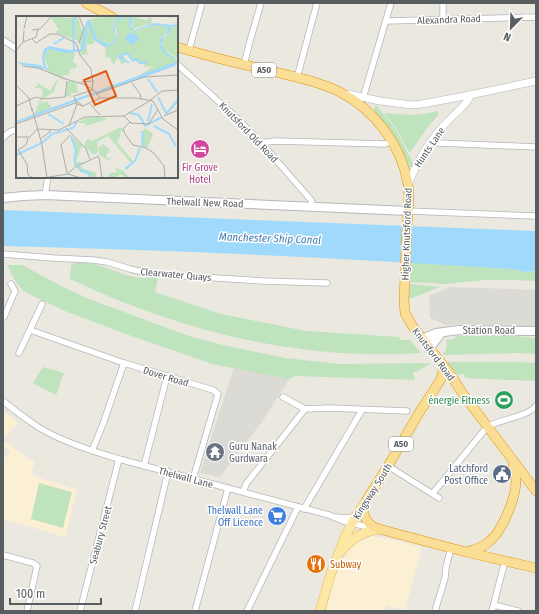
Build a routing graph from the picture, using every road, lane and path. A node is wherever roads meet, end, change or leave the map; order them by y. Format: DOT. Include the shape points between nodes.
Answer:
graph roads {
  1 [pos="86,3"];
  2 [pos="202,3"];
  3 [pos="261,3"];
  4 [pos="317,3"];
  5 [pos="391,3"];
  6 [pos="443,3"];
  7 [pos="100,6"];
  8 [pos="111,16"];
  9 [pos="536,17"];
  10 [pos="443,20"];
  11 [pos="386,21"];
  12 [pos="3,40"];
  13 [pos="178,47"];
  14 [pos="16,48"];
  15 [pos="189,50"];
  16 [pos="178,65"];
  17 [pos="244,65"];
  18 [pos="297,78"];
  19 [pos="536,81"];
  20 [pos="339,92"];
  21 [pos="470,95"];
  22 [pos="362,98"];
  23 [pos="380,101"];
  24 [pos="366,110"];
  25 [pos="16,130"];
  26 [pos="3,138"];
  27 [pos="392,141"];
  28 [pos="431,141"];
  29 [pos="263,145"];
  30 [pos="536,147"];
  31 [pos="48,178"];
  32 [pos="408,185"];
  33 [pos="45,196"];
  34 [pos="3,198"];
  35 [pos="313,206"];
  36 [pos="408,211"];
  37 [pos="536,216"];
  38 [pos="3,254"];
  39 [pos="327,283"];
  40 [pos="12,284"];
  41 [pos="42,304"];
  42 [pos="404,308"];
  43 [pos="3,317"];
  44 [pos="30,330"];
  45 [pos="536,331"];
  46 [pos="441,333"];
  47 [pos="422,339"];
  48 [pos="429,349"];
  49 [pos="20,353"];
  50 [pos="124,363"];
  51 [pos="443,366"];
  52 [pos="167,376"];
  53 [pos="458,386"];
  54 [pos="436,388"];
  55 [pos="283,397"];
  56 [pos="3,401"];
  57 [pos="536,406"];
  58 [pos="305,408"];
  59 [pos="362,410"];
  60 [pos="407,412"];
  61 [pos="488,427"];
  62 [pos="92,451"];
  63 [pos="510,457"];
  64 [pos="119,460"];
  65 [pos="144,466"];
  66 [pos="388,466"];
  67 [pos="168,472"];
  68 [pos="193,479"];
  69 [pos="228,488"];
  70 [pos="536,491"];
  71 [pos="243,492"];
  72 [pos="433,493"];
  73 [pos="439,498"];
  74 [pos="366,501"];
  75 [pos="301,508"];
  76 [pos="333,517"];
  77 [pos="354,520"];
  78 [pos="378,529"];
  79 [pos="451,548"];
  80 [pos="466,552"];
  81 [pos="3,555"];
  82 [pos="338,555"];
  83 [pos="505,561"];
  84 [pos="536,568"];
  85 [pos="493,608"];
  86 [pos="27,611"];
  87 [pos="80,611"];
  88 [pos="135,611"];
  89 [pos="195,611"];
  90 [pos="247,611"];
  91 [pos="320,611"];
  92 [pos="435,611"];
  93 [pos="518,611"];
  1 -- 7 [label="highway"];
  2 -- 15 [label="street"];
  3 -- 17 [label="street"];
  4 -- 18 [label="street"];
  5 -- 11 [label="street"];
  6 -- 10 [label="street"];
  7 -- 8 [label="highway"];
  9 -- 10 [label="street, Alexandra Road"];
  10 -- 11 [label="street, Alexandra Road"];
  11 -- 22 [label="street"];
  12 -- 14 [label="street"];
  13 -- 15 [label="highway, Higher Knutsford Road / A50"];
  15 -- 17 [label="highway, Higher Knutsford Road / A50"];
  16 -- 29 [label="street, Knutsford Old Road"];
  17 -- 18 [label="highway, Higher Knutsford Road / A50"];
  18 -- 20 [label="highway, Higher Knutsford Road / A50"];
  19 -- 21 [label="street"];
  20 -- 22 [label="street"];
  20 -- 24 [label="highway, Higher Knutsford Road / A50" via="355,100"];
  21 -- 23 [label="street" via="412,105"];
  21 -- 28 [label="street, Hunts Lane"];
  22 -- 23 [label="street"];
  23 -- 24 [label="street"];
  24 -- 27 [label="highway, Higher Knutsford Road / A50"];
  25 -- 26 [label="street"];
  27 -- 29 [label="street" via="385,144 276,141"];
  27 -- 32 [label="highway, Higher Knutsford Road / A50"];
  28 -- 30 [label="street" via="439,144"];
  28 -- 32 [label="street, Hunts Lane" via="413,171"];
  29 -- 35 [label="street, Knutsford Old Road" via="311,200"];
  31 -- 33 [label="street"];
  32 -- 36 [label="highway, Higher Knutsford Road / A50"];
  33 -- 34 [label="main road, Thelwall New Road"];
  33 -- 35 [label="main road, Thelwall New Road"];
  35 -- 36 [label="main road, Thelwall New Road"];
  36 -- 37 [label="street"];
  36 -- 42 [label="highway, Higher Knutsford Road / A50"];
  38 -- 39 [label="street, Clearwater Quays" via="93,260 152,274"];
  40 -- 43 [label="street" via="15,291"];
  41 -- 44 [label="street"];
  42 -- 47 [label="highway, Knutsford Road / A50"];
  44 -- 49 [label="street"];
  44 -- 50 [label="street, Dover Road"];
  45 -- 46 [label="main road, Station Road" via="459,330"];
  46 -- 47 [label="main road, Station Road"];
  46 -- 48 [label="main road"];
  47 -- 48 [label="highway, Knutsford Road / A50"];
  48 -- 51 [label="highway, Knutsford Road / A50"];
  50 -- 52 [label="street, Dover Road"];
  50 -- 62 [label="street"];
  51 -- 53 [label="highway, Knutsford Road / A50"];
  51 -- 54 [label="highway, Kingsway South / A50" via="441,379"];
  52 -- 65 [label="street"];
  52 -- 68 [label="street, Dover Road" via="213,390 218,394"];
  53 -- 54 [label="highway" via="446,382"];
  53 -- 61 [label="highway, Knutsford Road / A50"];
  54 -- 66 [label="highway, Kingsway South / A50"];
  55 -- 58 [label="street"];
  56 -- 62 [label="street, Thelwall Lane" via="37,426"];
  57 -- 61 [label="street" via="528,413"];
  58 -- 59 [label="street"];
  58 -- 71 [label="street" via="246,484"];
  59 -- 60 [label="street"];
  59 -- 75 [label="street"];
  61 -- 63 [label="highway, Knutsford Road / A50"];
  61 -- 72 [label="street"];
  62 -- 64 [label="street, Thelwall Lane"];
  63 -- 70 [label="highway, Knutsford Road"];
  63 -- 80 [label="highway, Knutsford Road / A50" via="516,481 504,521 490,541 482,547"];
  64 -- 65 [label="street, Thelwall Lane"];
  64 -- 87 [label="street, Seabury Street"];
  65 -- 67 [label="street, Thelwall Lane"];
  66 -- 72 [label="street"];
  66 -- 74 [label="highway, Kingsway South / A50"];
  67 -- 68 [label="street, Thelwall Lane"];
  67 -- 88 [label="street"];
  68 -- 69 [label="street, Thelwall Lane"];
  69 -- 71 [label="street, Thelwall Lane"];
  69 -- 89 [label="street"];
  71 -- 75 [label="street, Thelwall Lane"];
  72 -- 73 [label="street"];
  74 -- 77 [label="main road, Kingsway South / A50"];
  74 -- 78 [label="highway" via="366,519"];
  75 -- 76 [label="street, Thelwall Lane"];
  75 -- 90 [label="street"];
  76 -- 77 [label="street"];
  76 -- 77 [label="street, Thelwall Lane"];
  77 -- 78 [label="street, Thelwall Lane"];
  77 -- 82 [label="main road, Kingsway South / A50"];
  78 -- 79 [label="highway, Thelwall Lane"];
  78 -- 82 [label="main road, Kingsway South / A50" via="356,537"];
  79 -- 80 [label="highway, Thelwall Lane"];
  79 -- 92 [label="street"];
  80 -- 83 [label="highway, Thelwall Lane"];
  81 -- 86 [label="street" via="37,566"];
  82 -- 91 [label="main road, Kingsway South / A50"];
  83 -- 84 [label="highway, Thelwall Lane"];
  83 -- 85 [label="street"];
  85 -- 93 [label="street"];
}
